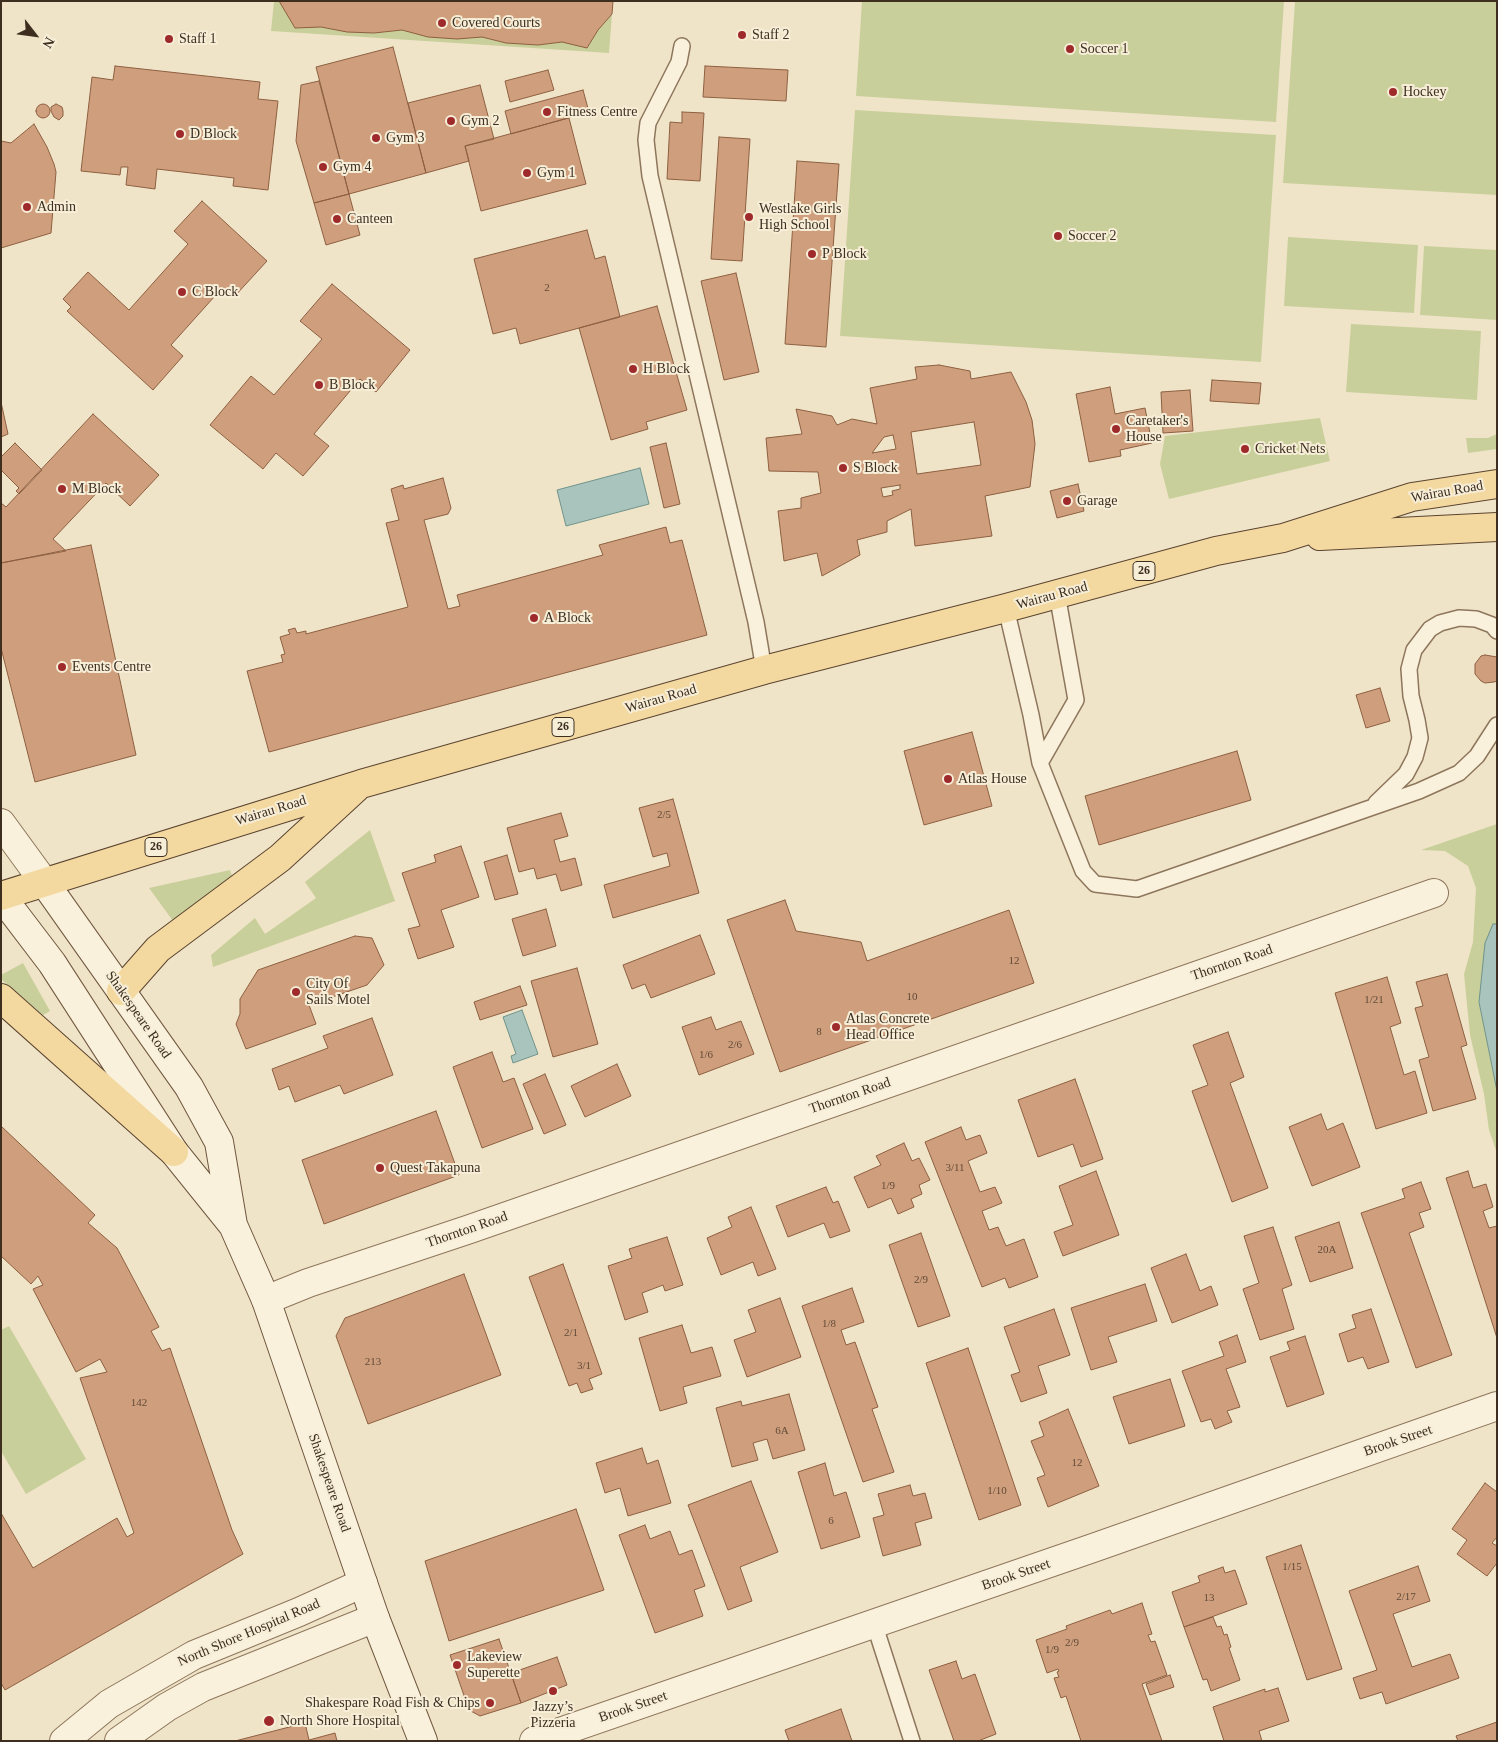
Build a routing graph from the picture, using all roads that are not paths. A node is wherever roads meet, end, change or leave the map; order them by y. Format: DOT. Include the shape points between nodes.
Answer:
graph roads {
  1 [pos="682,46"];
  2 [pos="1497,484"];
  3 [pos="1497,527"];
  4 [pos="1284,538"];
  5 [pos="1057,594"];
  6 [pos="1006,608"];
  7 [pos="1497,631"];
  8 [pos="764,670"];
  9 [pos="1497,725"];
  10 [pos="1040,764"];
  11 [pos="361,784"];
  12 [pos="1372,808"];
  13 [pos="1,823"];
  14 [pos="44,882"];
  15 [pos="1434,893"];
  16 [pos="1,896"];
  17 [pos="121,991"];
  18 [pos="1,998"];
  19 [pos="174,1152"];
  20 [pos="233,1225"];
  21 [pos="266,1300"];
  22 [pos="1497,1406"];
  23 [pos="363,1583"];
  24 [pos="375,1618"];
  25 [pos="874,1624"];
  26 [pos="91,1718"];
  27 [pos="46,1741"];
  28 [pos="64,1741"];
  29 [pos="118,1741"];
  30 [pos="423,1741"];
  31 [pos="534,1741"];
  32 [pos="912,1741"];
  1 -- 8 [label="lane" via="679,62 648,124 646,140 650,176 756,622"];
  2 -- 4 [label="main road, Wairau Road / 26" via="1412,497"];
  3 -- 4 [label="main road, Wairau Road / 26"];
  4 -- 5 [label="main road, Wairau Road / 26" via="1216,551"];
  5 -- 6 [label="main road, Wairau Road / 26"];
  5 -- 10 [label="lane" via="1076,700"];
  6 -- 8 [label="main road, Wairau Road / 26"];
  6 -- 10 [label="lane"];
  7 -- 12 [label="lane" via="1492,625 1459,618 1430,629 1414,650 1410,696 1420,738 1415,757 1406,774"];
  8 -- 11 [label="main road, Wairau Road / 26"];
  9 -- 12 [label="lane" via="1477,756 1460,773"];
  10 -- 12 [label="lane" via="1083,871 1095,884 1137,889"];
  11 -- 14 [label="main road, Wairau Road / 26"];
  11 -- 17 [label="main road" via="280,858 158,949"];
  13 -- 14 [label="street, Shakespeare Road"];
  14 -- 16 [label="main road, 26"];
  14 -- 17 [label="street, Shakespeare Road"];
  15 -- 21 [label="street, Thornton Road"];
  16 -- 19 [label="street, Shakespeare Road" via="52,963"];
  17 -- 20 [label="street, Shakespeare Road" via="189,1087 219,1142"];
  18 -- 19 [label="main road"];
  19 -- 20 [label="street, Shakespeare Road"];
  20 -- 21 [label="street, Shakespeare Road"];
  21 -- 23 [label="street, Shakespeare Road"];
  22 -- 25 [label="street, Brook Street"];
  23 -- 24 [label="street, Shakespeare Road"];
  23 -- 26 [label="street, North Shore Hospital Road" via="194,1655"];
  24 -- 29 [label="street" via="203,1687"];
  24 -- 30 [label="street, Shakespeare Road"];
  25 -- 31 [label="street, Brook Street"];
  25 -- 32 [label="lane"];
  26 -- 27 [label="street"];
  26 -- 28 [label="street, North Shore Hospital Road"];
}
